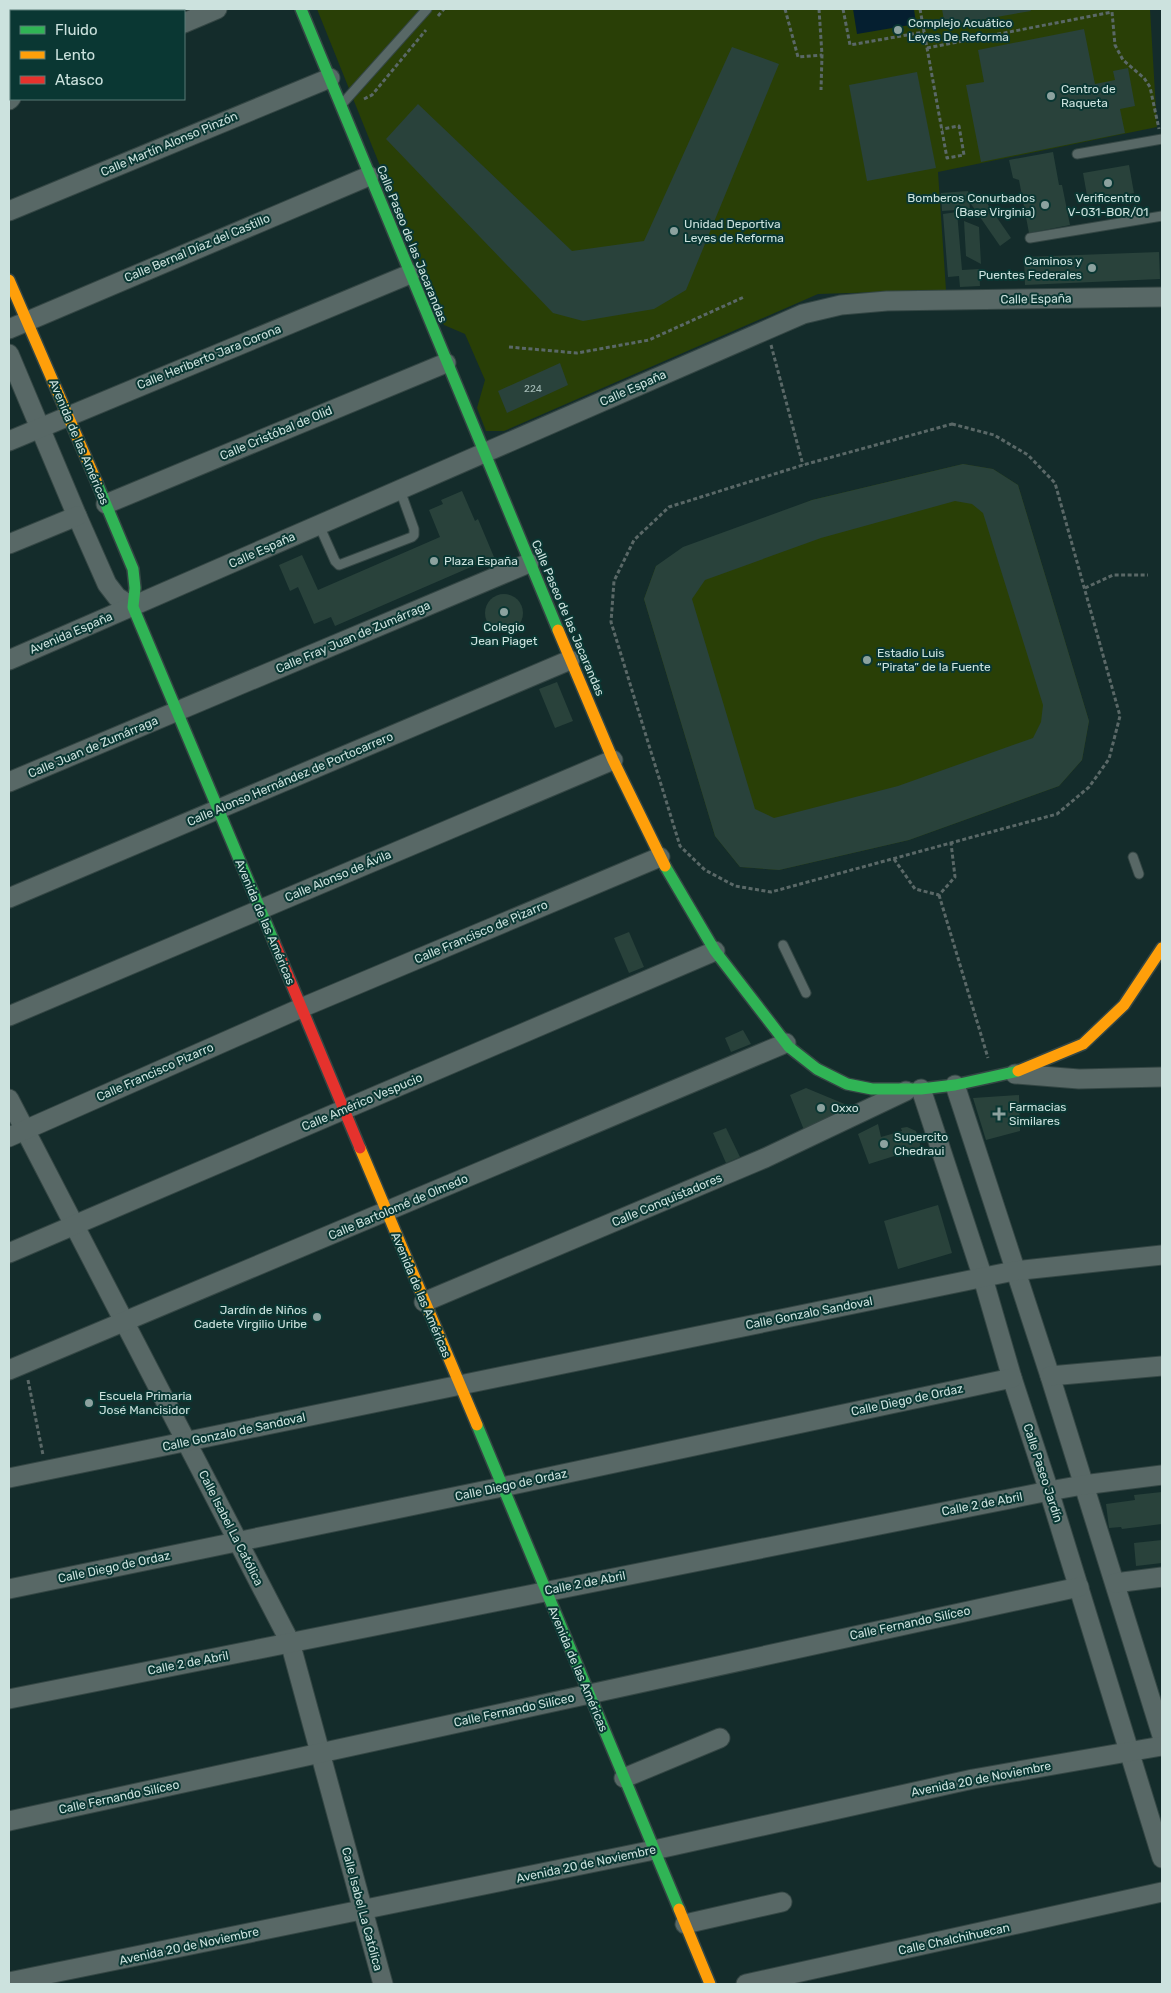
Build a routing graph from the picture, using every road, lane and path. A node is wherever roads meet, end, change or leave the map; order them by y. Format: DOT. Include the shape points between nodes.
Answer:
graph roads {
  1 [pos="217,9"];
  2 [pos="301,9"];
  3 [pos="427,9"];
  4 [pos="784,9"];
  5 [pos="819,9"];
  6 [pos="843,9"];
  7 [pos="920,9"];
  8 [pos="1112,10"];
  9 [pos="185,23"];
  10 [pos="924,32"];
  11 [pos="927,48"];
  12 [pos="822,55"];
  13 [pos="330,78"];
  14 [pos="821,90"];
  15 [pos="341,105"];
  16 [pos="942,129"];
  17 [pos="1162,139"];
  18 [pos="1077,154"];
  19 [pos="369,176"];
  20 [pos="9,211"];
  21 [pos="1162,216"];
  22 [pos="1030,238"];
  23 [pos="410,274"];
  24 [pos="9,280"];
  25 [pos="744,297"];
  26 [pos="1162,297"];
  27 [pos="26,321"];
  28 [pos="9,329"];
  29 [pos="767,330"];
  30 [pos="508,347"];
  31 [pos="9,354"];
  32 [pos="446,363"];
  33 [pos="69,415"];
  34 [pos="40,427"];
  35 [pos="9,441"];
  36 [pos="485,453"];
  37 [pos="803,465"];
  38 [pos="400,490"];
  39 [pos="106,504"];
  40 [pos="77,516"];
  41 [pos="319,526"];
  42 [pos="9,544"];
  43 [pos="529,563"];
  44 [pos="1148,575"];
  45 [pos="1085,588"];
  46 [pos="133,607"];
  47 [pos="9,660"];
  48 [pos="570,660"];
  49 [pos="176,711"];
  50 [pos="613,760"];
  51 [pos="9,782"];
  52 [pos="218,810"];
  53 [pos="951,843"];
  54 [pos="660,857"];
  55 [pos="1133,857"];
  56 [pos="894,859"];
  57 [pos="1139,874"];
  58 [pos="939,895"];
  59 [pos="9,898"];
  60 [pos="260,909"];
  61 [pos="783,945"];
  62 [pos="715,951"];
  63 [pos="1161,954"];
  64 [pos="806,993"];
  65 [pos="301,1008"];
  66 [pos="9,1016"];
  67 [pos="786,1043"];
  68 [pos="1003,1076"];
  69 [pos="1162,1078"];
  70 [pos="955,1085"];
  71 [pos="914,1090"];
  72 [pos="9,1099"];
  73 [pos="344,1110"];
  74 [pos="17,1133"];
  75 [pos="386,1212"];
  76 [pos="74,1225"];
  77 [pos="9,1253"];
  78 [pos="1162,1255"];
  79 [pos="1014,1271"];
  80 [pos="983,1278"];
  81 [pos="424,1302"];
  82 [pos="124,1322"];
  83 [pos="17,1366"];
  84 [pos="1162,1366"];
  85 [pos="1050,1376"];
  86 [pos="1012,1378"];
  87 [pos="459,1384"];
  88 [pos="186,1442"];
  89 [pos="46,1470"];
  90 [pos="1162,1475"];
  91 [pos="9,1478"];
  92 [pos="1083,1485"];
  93 [pos="502,1487"];
  94 [pos="1049,1491"];
  95 [pos="238,1542"];
  96 [pos="1162,1577"];
  97 [pos="1115,1582"];
  98 [pos="1078,1586"];
  99 [pos="9,1589"];
  100 [pos="545,1591"];
  101 [pos="290,1642"];
  102 [pos="590,1694"];
  103 [pos="9,1699"];
  104 [pos="1162,1736"];
  105 [pos="720,1738"];
  106 [pos="1162,1746"];
  107 [pos="1130,1752"];
  108 [pos="320,1753"];
  109 [pos="624,1778"];
  110 [pos="9,1821"];
  111 [pos="654,1850"];
  112 [pos="1162,1858"];
  113 [pos="1162,1892"];
  114 [pos="782,1902"];
  115 [pos="363,1910"];
  116 [pos="685,1924"];
  117 [pos="9,1982"];
  118 [pos="383,1984"];
  119 [pos="710,1984"];
  120 [pos="746,1984"];
  1 -- 9 [label="street"];
  2 -- 13 [label="street, Calle Paseo de las Jacarandas"];
  3 -- 15 [label="lane"];
  4 -- 12 [label="path" via="798,57"];
  5 -- 12 [label="path"];
  6 -- 10 [label="path" via="850,46"];
  7 -- 10 [label="path"];
  8 -- 11 [label="path"];
  8 -- 17 [label="path" via="1115,45 1123,60 1150,87"];
  10 -- 11 [label="path"];
  11 -- 16 [label="path"];
  12 -- 14 [label="path"];
  13 -- 15 [label="street, Calle Paseo de las Jacarandas"];
  13 -- 20 [label="street, Calle Martín Alonso Pinzón"];
  15 -- 19 [label="street, Calle Paseo de las Jacarandas"];
  16 -- 16 [label="path" via="947,158 964,155 959,126"];
  17 -- 18 [label="lane"];
  19 -- 23 [label="street, Calle Paseo de las Jacarandas"];
  19 -- 27 [label="street, Calle Bernal Díaz del Castillo"];
  21 -- 22 [label="lane"];
  23 -- 32 [label="street, Calle Paseo de las Jacarandas"];
  23 -- 33 [label="street, Calle Heriberto Jara Corona"];
  24 -- 27 [label="street, Avenida de las Américas"];
  25 -- 30 [label="path" via="649,340 577,353"];
  26 -- 29 [label="street, Calle España" via="840,305 803,314"];
  27 -- 28 [label="street, Calle Bernal Díaz del Castillo"];
  27 -- 33 [label="street, Avenida de las Américas"];
  29 -- 36 [label="street, Calle España"];
  29 -- 37 [label="path"];
  31 -- 34 [label="street"];
  32 -- 36 [label="street, Calle Paseo de las Jacarandas"];
  32 -- 39 [label="street, Calle Cristóbal de Olid"];
  33 -- 34 [label="street, Calle Heriberto Jara Corona"];
  33 -- 39 [label="street, Avenida de las Américas"];
  34 -- 35 [label="street, Calle Heriberto Jara Corona"];
  34 -- 40 [label="street"];
  36 -- 38 [label="street, Calle España"];
  36 -- 43 [label="street, Calle Paseo de las Jacarandas"];
  37 -- 45 [label="path" via="952,424 994,435 1028,455 1056,483"];
  37 -- 56 [label="path" via="669,507 634,540 614,581 611,622 680,846 705,870 735,886 771,892"];
  38 -- 41 [label="street, Calle España"];
  38 -- 41 [label="lane" via="414,529 412,537 339,565"];
  39 -- 46 [label="street, Avenida de las Américas" via="133,568 136,588"];
  40 -- 42 [label="street"];
  40 -- 46 [label="street" via="107,584 117,597"];
  41 -- 46 [label="street, Calle España"];
  43 -- 48 [label="street, Calle Paseo de las Jacarandas"];
  43 -- 49 [label="street, Calle Fray Juan de Zumárraga"];
  44 -- 45 [label="path" via="1113,575"];
  45 -- 53 [label="path" via="1120,716 1110,759 1089,787 1058,814"];
  46 -- 47 [label="street, Avenida España"];
  46 -- 49 [label="street, Avenida de las Américas"];
  48 -- 50 [label="street, Calle Paseo de las Jacarandas"];
  48 -- 52 [label="street, Calle Alonso Hernández de Portocarrero"];
  49 -- 51 [label="street, Calle Juan de Zumárraga"];
  49 -- 52 [label="street, Avenida de las Américas"];
  50 -- 54 [label="street, Calle Paseo de las Jacarandas"];
  50 -- 60 [label="street, Calle Alonso de Ávila"];
  52 -- 59 [label="street, Calle Alonso Hernández de Portocarrero"];
  52 -- 60 [label="street, Avenida de las Américas"];
  53 -- 56 [label="path"];
  53 -- 58 [label="path" via="955,877"];
  54 -- 62 [label="street, Calle Paseo de las Jacarandas"];
  54 -- 65 [label="street, Calle Francisco de Pizarro"];
  55 -- 57 [label="lane"];
  56 -- 58 [label="path" via="915,889"];
  58 -- 68 [label="path"];
  60 -- 65 [label="street, Avenida de las Américas"];
  60 -- 66 [label="street, Calle Alonso de Ávila"];
  61 -- 64 [label="lane"];
  62 -- 67 [label="street, Calle Paseo de las Jacarandas"];
  62 -- 73 [label="street, Calle Américo Vespucio"];
  63 -- 68 [label="street, Calle Paseo de las Jacarandas" via="1124,1005 1082,1044"];
  65 -- 73 [label="street, Avenida de las Américas"];
  65 -- 74 [label="street, Calle Francisco Pizarro"];
  67 -- 71 [label="street, Calle Paseo de las Jacarandas" via="817,1069 847,1084 872,1090"];
  67 -- 75 [label="street, Calle Bartolomé de Olmedo"];
  68 -- 69 [label="street" via="1080,1080"];
  68 -- 70 [label="street, Calle Paseo de las Jacarandas"];
  70 -- 71 [label="street, Calle Paseo de las Jacarandas"];
  70 -- 79 [label="street"];
  71 -- 80 [label="street, Calle Paseo Jardín"];
  71 -- 81 [label="street, Calle Conquistadores" via="765,1158"];
  72 -- 74 [label="street, Calle Isabel La Católica"];
  73 -- 75 [label="street, Avenida de las Américas"];
  73 -- 76 [label="street, Calle Américo Vespucio"];
  74 -- 76 [label="street, Calle Isabel La Católica"];
  75 -- 81 [label="street, Avenida de las Américas"];
  75 -- 82 [label="street, Calle Bartolomé de Olmedo"];
  76 -- 77 [label="street, Calle Américo Vespucio"];
  76 -- 82 [label="street, Calle Isabel La Católica"];
  78 -- 79 [label="street, Calle Gonzalo Sandoval"];
  79 -- 80 [label="street, Calle Gonzalo Sandoval"];
  79 -- 85 [label="street"];
  80 -- 86 [label="street, Calle Paseo Jardín"];
  80 -- 87 [label="street, Calle Gonzalo Sandoval"];
  81 -- 87 [label="street, Avenida de las Américas"];
  82 -- 83 [label="street, Calle Bartolomé de Olmedo"];
  82 -- 88 [label="street, Calle Isabel La Católica"];
  83 -- 89 [label="path"];
  84 -- 85 [label="street"];
  85 -- 92 [label="street"];
  86 -- 93 [label="street, Calle Diego de Ordaz"];
  86 -- 94 [label="street, Calle Paseo Jardín"];
  87 -- 88 [label="street, Calle Gonzalo de Sandoval"];
  87 -- 93 [label="street, Avenida de las Américas"];
  88 -- 89 [label="street, Calle Gonzalo de Sandoval"];
  88 -- 95 [label="street, Calle Isabel La Católica"];
  89 -- 91 [label="street, Calle Gonzalo de Sandoval"];
  90 -- 92 [label="street, Calle 2 de Abril"];
  92 -- 94 [label="street, Calle 2 de Abril"];
  92 -- 97 [label="street"];
  93 -- 95 [label="street, Calle Diego de Ordaz"];
  93 -- 100 [label="street, Avenida de las Américas"];
  94 -- 98 [label="street, Calle Paseo Jardín"];
  94 -- 100 [label="street, Calle 2 de Abril"];
  95 -- 99 [label="street, Calle Diego de Ordaz"];
  95 -- 101 [label="street, Calle Isabel La Católica"];
  96 -- 97 [label="street"];
  97 -- 104 [label="street"];
  98 -- 102 [label="street, Calle Fernando Silíceo"];
  98 -- 107 [label="street, Calle Paseo Jardín"];
  100 -- 101 [label="street, Calle 2 de Abril"];
  100 -- 102 [label="street, Avenida de las Américas"];
  101 -- 103 [label="street, Calle 2 de Abril"];
  101 -- 108 [label="street, Calle Isabel La Católica"];
  102 -- 108 [label="street, Calle Fernando Silíceo"];
  102 -- 109 [label="street, Avenida de las Américas"];
  105 -- 109 [label="street"];
  106 -- 107 [label="street, Avenida 20 de Noviembre"];
  107 -- 111 [label="street, Avenida 20 de Noviembre" via="972,1779"];
  107 -- 112 [label="street, Calle Paseo Jardín"];
  108 -- 110 [label="street, Calle Fernando Silíceo"];
  108 -- 115 [label="street, Calle Isabel La Católica"];
  109 -- 111 [label="street, Avenida de las Américas"];
  111 -- 115 [label="street, Avenida 20 de Noviembre"];
  111 -- 116 [label="street, Avenida de las Américas"];
  113 -- 120 [label="street, Calle Chalchihuecan"];
  114 -- 116 [label="street"];
  115 -- 117 [label="street, Avenida 20 de Noviembre"];
  115 -- 118 [label="street, Calle Isabel La Católica"];
  116 -- 119 [label="street, Avenida de las Américas"];
}
